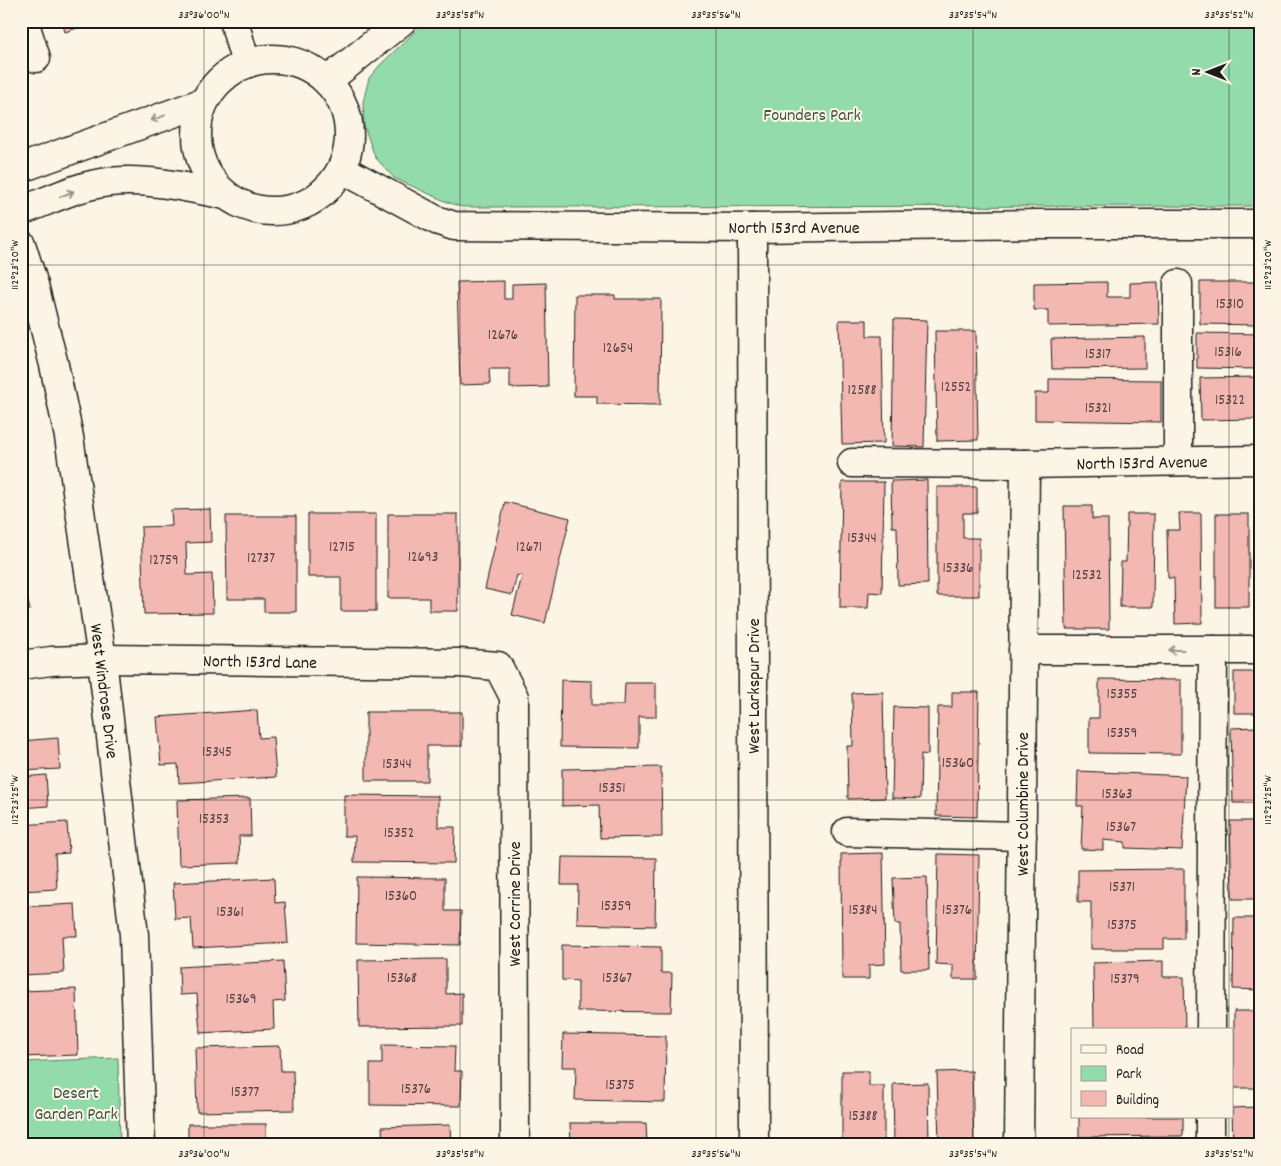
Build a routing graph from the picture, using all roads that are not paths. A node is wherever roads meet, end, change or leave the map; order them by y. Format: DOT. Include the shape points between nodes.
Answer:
graph roads {
  1 [pos="24,21"];
  2 [pos="234,21"];
  3 [pos="402,21"];
  4 [pos="36,58"];
  5 [pos="246,64"];
  6 [pos="327,81"];
  7 [pos="204,102"];
  8 [pos="21,168"];
  9 [pos="342,168"];
  10 [pos="225,195"];
  11 [pos="21,211"];
  12 [pos="1260,224"];
  13 [pos="752,228"];
  14 [pos="21,244"];
  15 [pos="1178,284"];
  16 [pos="1260,460"];
  17 [pos="1178,461"];
  18 [pos="852,463"];
  19 [pos="1025,464"];
  20 [pos="1023,650"];
  21 [pos="1213,650"];
  22 [pos="1260,650"];
  23 [pos="102,659"];
  24 [pos="21,665"];
  25 [pos="498,666"];
  26 [pos="847,832"];
  27 [pos="1022,836"];
  28 [pos="1211,1028"];
  29 [pos="1210,1118"];
  30 [pos="141,1145"];
  31 [pos="515,1145"];
  32 [pos="754,1145"];
  33 [pos="1019,1145"];
  34 [pos="1210,1145"];
  1 -- 4 [label="street"];
  2 -- 5 [label="street"];
  3 -- 6 [label="street"];
  5 -- 6 [label="street" via="271,59 292,61"];
  5 -- 7 [label="street" via="216,84"];
  6 -- 9 [label="street" via="343,103 350,129"];
  7 -- 8 [label="street, one-way"];
  7 -- 10 [label="street" via="197,142 211,180"];
  9 -- 10 [label="street" via="332,185 317,199 299,208 280,212 260,211"];
  9 -- 13 [label="street, North 153rd Avenue" via="436,220 454,226"];
  11 -- 10 [label="street, one-way" via="83,187 109,182 172,184"];
  12 -- 13 [label="street, North 153rd Avenue"];
  13 -- 32 [label="street, West Larkspur Drive"];
  14 -- 23 [label="street, West Windrose Drive" via="54,365 69,437"];
  15 -- 17 [label="street"];
  16 -- 17 [label="street, North 153rd Avenue"];
  17 -- 19 [label="street, North 153rd Avenue"];
  18 -- 19 [label="street, North 153rd Avenue"];
  19 -- 20 [label="street, West Columbine Drive"];
  21 -- 20 [label="street, one-way"];
  20 -- 27 [label="street, West Columbine Drive"];
  21 -- 22 [label="street"];
  21 -- 28 [label="street"];
  23 -- 24 [label="street, North 153rd Lane"];
  23 -- 25 [label="street, North 153rd Lane"];
  23 -- 30 [label="street, West Windrose Drive" via="134,935"];
  25 -- 31 [label="street, West Corrine Drive" via="514,697"];
  26 -- 27 [label="street"];
  27 -- 33 [label="street, West Columbine Drive"];
  29 -- 34 [label="street"];
}
